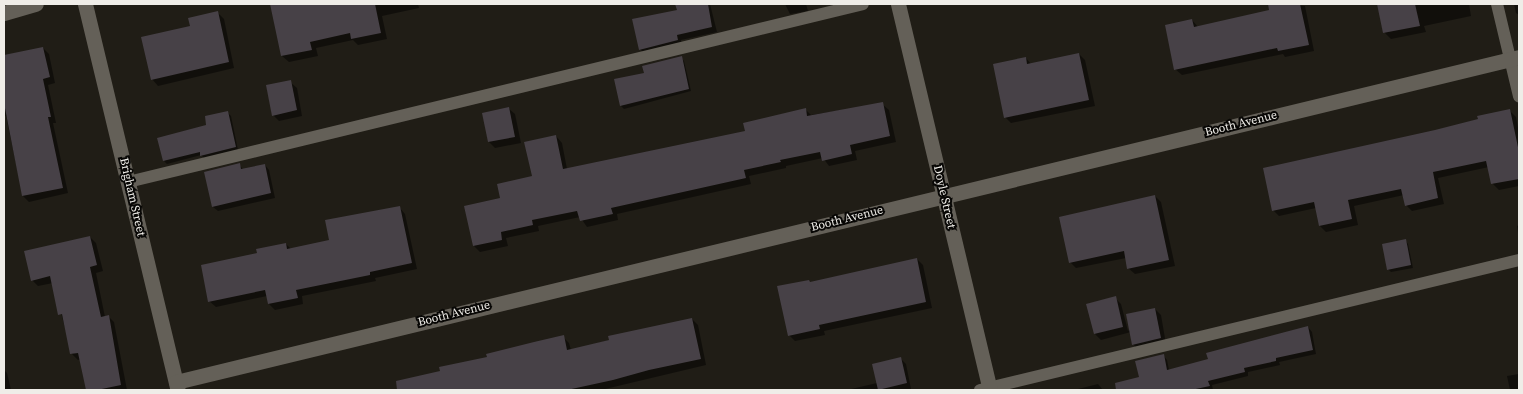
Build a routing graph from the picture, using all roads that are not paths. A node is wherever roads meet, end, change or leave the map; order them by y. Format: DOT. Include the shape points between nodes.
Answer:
graph roads {
  1 [pos="36,4"];
  2 [pos="85,4"];
  3 [pos="863,4"];
  4 [pos="898,4"];
  5 [pos="1497,4"];
  6 [pos="4,13"];
  7 [pos="1515,58"];
  8 [pos="1519,96"];
  9 [pos="128,182"];
  10 [pos="944,196"];
  11 [pos="1519,260"];
  12 [pos="177,386"];
  13 [pos="987,389"];
  1 -- 6 [label="street"];
  2 -- 9 [label="street, Brigham Street"];
  3 -- 9 [label="lane"];
  4 -- 10 [label="street, Doyle Street"];
  5 -- 7 [label="lane"];
  7 -- 8 [label="lane"];
  7 -- 10 [label="street, Booth Avenue"];
  9 -- 12 [label="street, Brigham Street"];
  10 -- 12 [label="street, Booth Avenue"];
  10 -- 13 [label="street, Doyle Street"];
  11 -- 13 [label="lane"];
}
